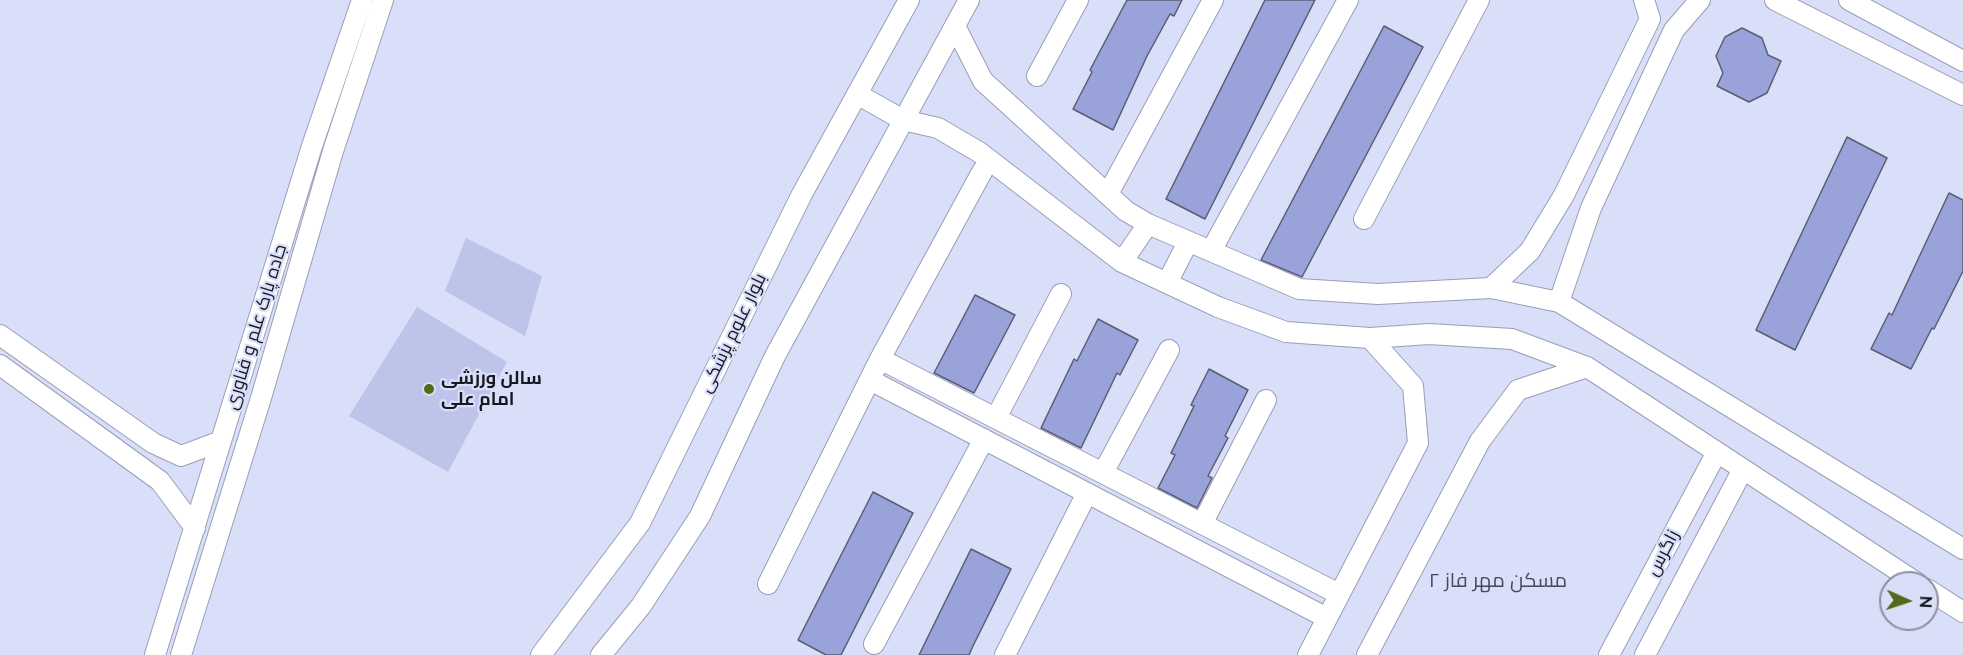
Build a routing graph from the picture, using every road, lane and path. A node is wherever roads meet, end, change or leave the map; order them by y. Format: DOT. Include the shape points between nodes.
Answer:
graph roads {
  1 [pos="362,0"];
  2 [pos="383,0"];
  3 [pos="909,0"];
  4 [pos="969,0"];
  5 [pos="1078,0"];
  6 [pos="1214,0"];
  7 [pos="1348,0"];
  8 [pos="1479,0"];
  9 [pos="1644,0"];
  10 [pos="1700,0"];
  11 [pos="1775,0"];
  12 [pos="1849,0"];
  13 [pos="955,26"];
  14 [pos="1963,61"];
  15 [pos="1037,76"];
  16 [pos="857,94"];
  17 [pos="1963,95"];
  18 [pos="903,120"];
  19 [pos="312,146"];
  20 [pos="333,151"];
  21 [pos="983,170"];
  22 [pos="1108,194"];
  23 [pos="1364,219"];
  24 [pos="1148,224"];
  25 [pos="1188,242"];
  26 [pos="1211,252"];
  27 [pos="1122,262"];
  28 [pos="1167,283"];
  29 [pos="1491,288"];
  30 [pos="1061,294"];
  31 [pos="1558,302"];
  32 [pos="0,335"];
  33 [pos="1370,338"];
  34 [pos="1169,350"];
  35 [pos="880,359"];
  36 [pos="0,365"];
  37 [pos="1587,367"];
  38 [pos="870,380"];
  39 [pos="1266,400"];
  40 [pos="996,418"];
  41 [pos="984,439"];
  42 [pos="221,441"];
  43 [pos="1717,452"];
  44 [pos="1743,469"];
  45 [pos="1103,473"];
  46 [pos="1087,493"];
  47 [pos="1202,524"];
  48 [pos="195,528"];
  49 [pos="1963,549"];
  50 [pos="1899,571"];
  51 [pos="768,585"];
  52 [pos="1339,594"];
  53 [pos="1939,597"];
  54 [pos="1963,612"];
  55 [pos="1327,618"];
  56 [pos="874,644"];
  57 [pos="155,655"];
  58 [pos="181,655"];
  59 [pos="541,655"];
  60 [pos="601,655"];
  61 [pos="1005,655"];
  62 [pos="1308,655"];
  63 [pos="1367,655"];
  64 [pos="1609,655"];
  65 [pos="1645,655"];
  1 -- 19 [label="street, جاده پارک علم و فناوری"];
  2 -- 20 [label="street, جاده پارک علم و فناوری"];
  3 -- 16 [label="street, بلوار علوم پزشکی"];
  4 -- 13 [label="street"];
  5 -- 15 [label="street"];
  6 -- 22 [label="street"];
  7 -- 26 [label="street"];
  8 -- 23 [label="street"];
  9 -- 29 [label="street" via="1650,19 1564,195 1530,251"];
  10 -- 31 [label="street" via="1674,30 1591,208"];
  11 -- 17 [label="street"];
  12 -- 14 [label="street"];
  13 -- 18 [label="street"];
  13 -- 22 [label="street" via="982,81"];
  16 -- 18 [label="street"];
  16 -- 59 [label="street, بلوار علوم پزشکی" via="802,194 640,523"];
  18 -- 27 [label="street" via="938,128 979,152"];
  18 -- 60 [label="street" via="775,356 700,516 641,606"];
  19 -- 20 [label="street"];
  19 -- 42 [label="street, جاده پارک علم و فناوری"];
  20 -- 58 [label="street, جاده پارک علم و فناوری"];
  21 -- 35 [label="street"];
  22 -- 24 [label="street"];
  24 -- 25 [label="street"];
  24 -- 27 [label="street"];
  25 -- 26 [label="street"];
  25 -- 28 [label="street"];
  26 -- 29 [label="street" via="1299,289 1378,294"];
  27 -- 28 [label="street"];
  28 -- 33 [label="street" via="1286,332"];
  29 -- 31 [label="street"];
  30 -- 40 [label="street"];
  31 -- 49 [label="street"];
  32 -- 42 [label="street" via="153,443 181,456"];
  33 -- 37 [label="street" via="1429,334 1512,339"];
  33 -- 52 [label="street" via="1413,386 1418,443"];
  34 -- 45 [label="street"];
  35 -- 38 [label="street"];
  35 -- 40 [label="street"];
  36 -- 48 [label="street" via="160,481"];
  37 -- 43 [label="street"];
  37 -- 63 [label="street" via="1518,390 1480,441"];
  38 -- 41 [label="street"];
  38 -- 51 [label="street"];
  39 -- 47 [label="street"];
  40 -- 45 [label="street"];
  41 -- 46 [label="street"];
  41 -- 56 [label="street"];
  42 -- 48 [label="street, جاده پارک علم و فناوری"];
  43 -- 44 [label="street"];
  43 -- 64 [label="street, زاگرس"];
  44 -- 50 [label="street"];
  44 -- 65 [label="street, زاگرس"];
  45 -- 47 [label="street"];
  46 -- 55 [label="street"];
  46 -- 61 [label="street"];
  47 -- 52 [label="street"];
  48 -- 57 [label="street, جاده پارک علم و فناوری"];
  52 -- 55 [label="street"];
  53 -- 54 [label="street"];
  55 -- 62 [label="street"];
}
